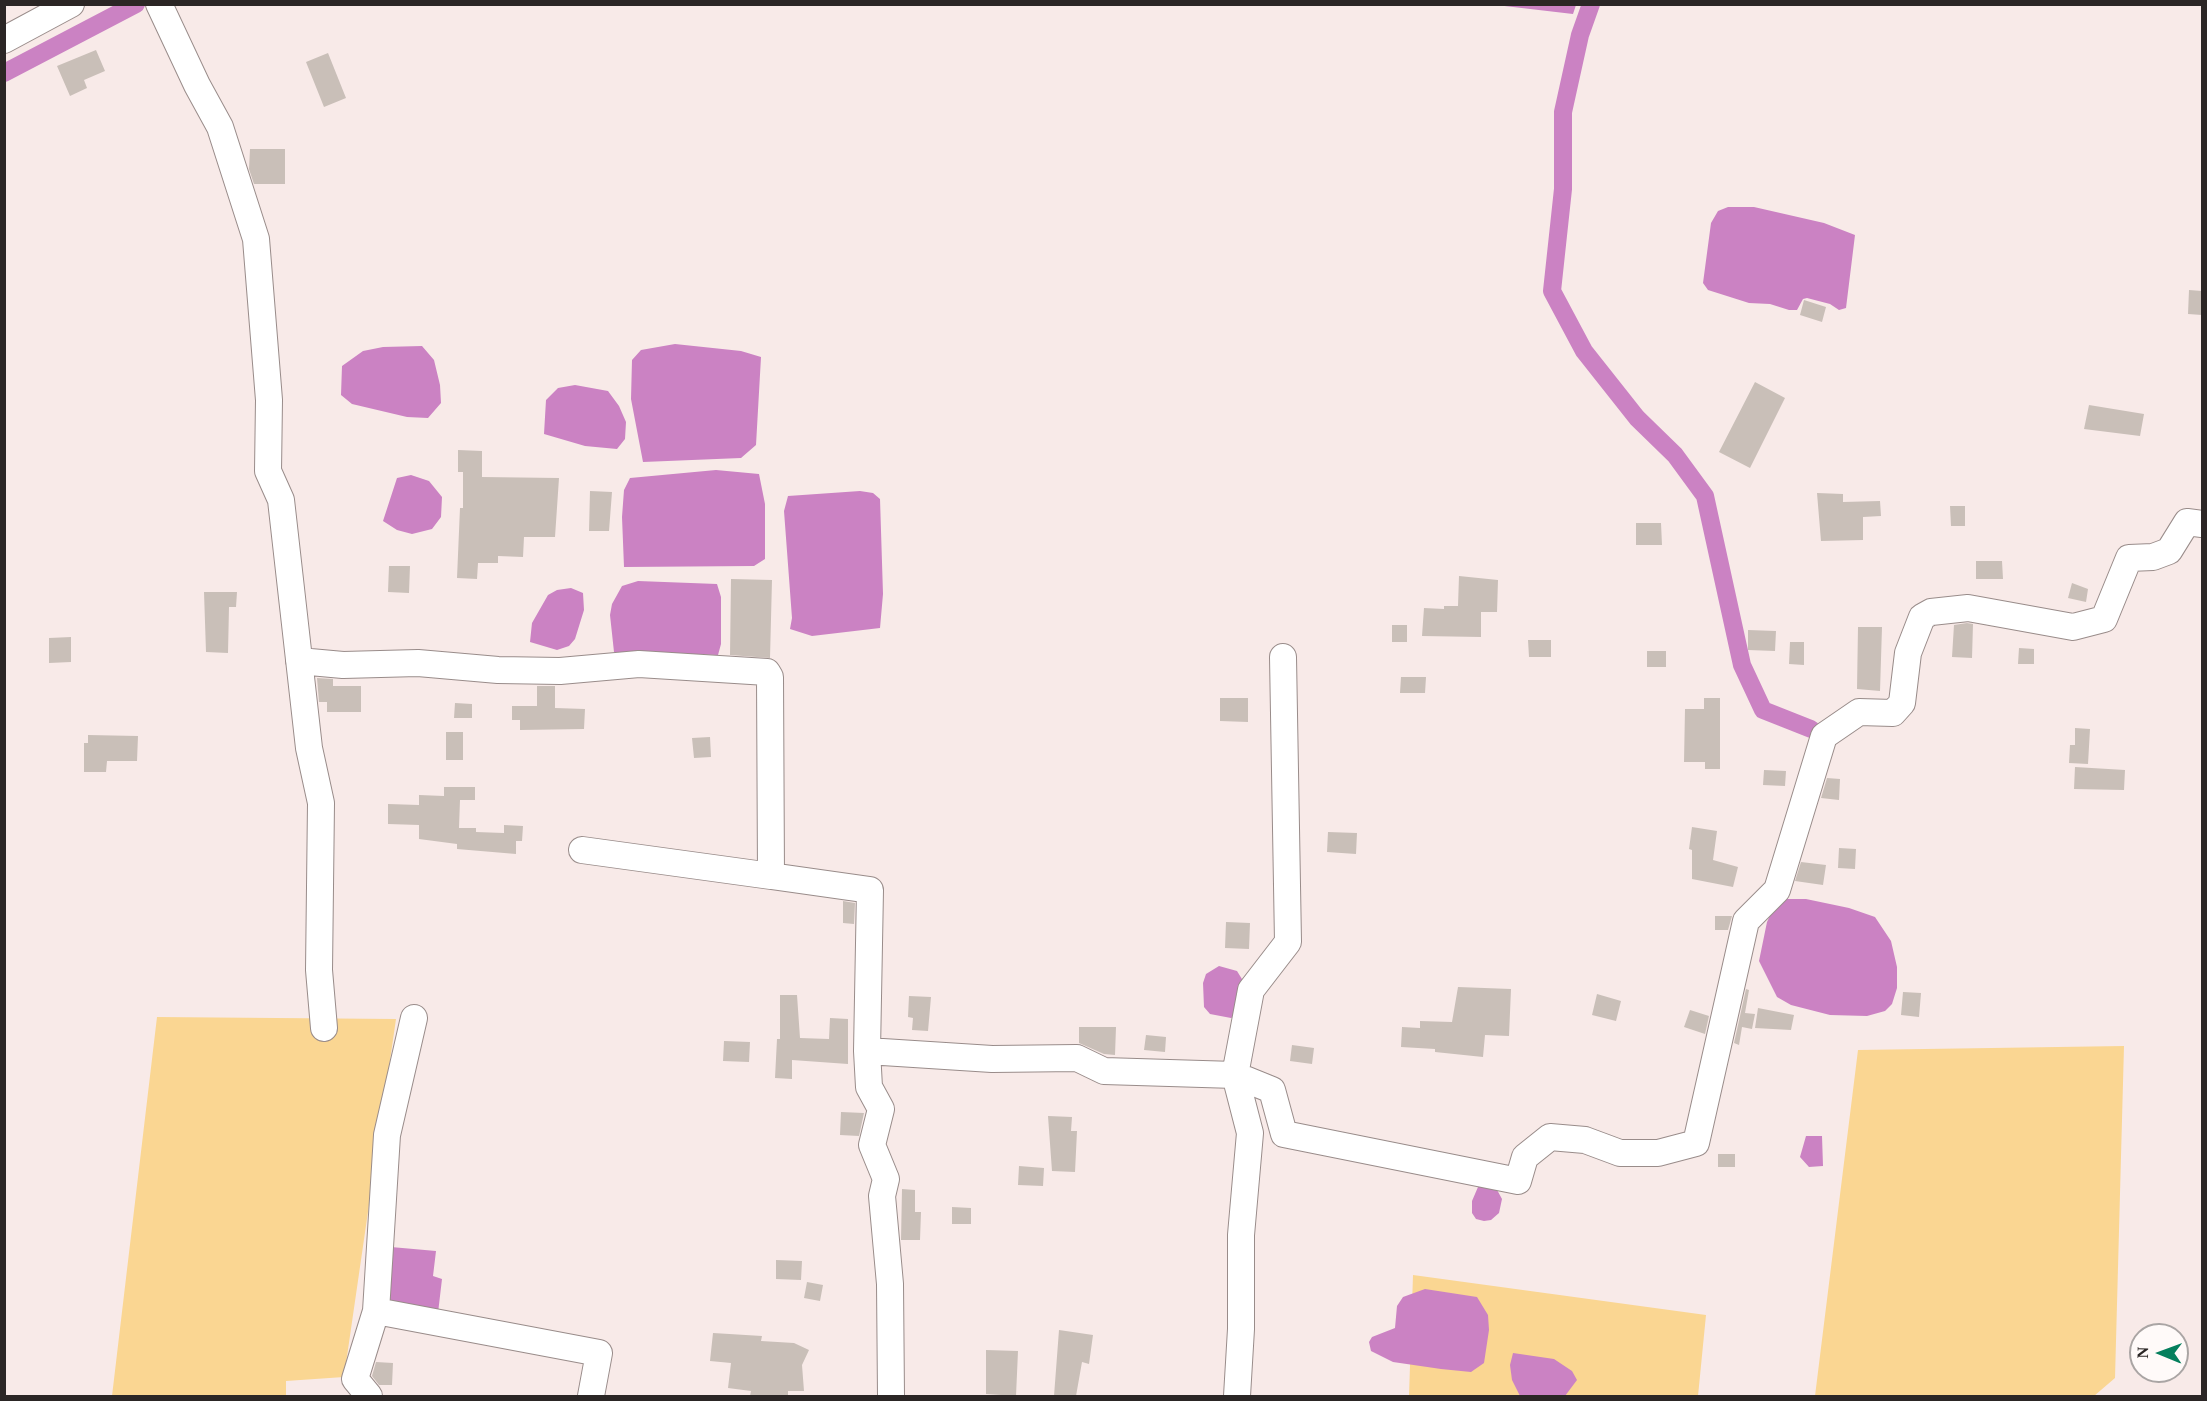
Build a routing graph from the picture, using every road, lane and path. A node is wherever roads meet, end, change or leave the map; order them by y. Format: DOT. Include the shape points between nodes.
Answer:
graph roads {
  1 [pos="71,4"];
  2 [pos="169,8"];
  3 [pos="4,40"];
  4 [pos="2202,524"];
  5 [pos="1283,657"];
  6 [pos="299,662"];
  7 [pos="582,850"];
  8 [pos="771,876"];
  9 [pos="414,1018"];
  10 [pos="324,1028"];
  11 [pos="867,1051"];
  12 [pos="1235,1075"];
  13 [pos="376,1311"];
  14 [pos="369,1396"];
  15 [pos="591,1396"];
  16 [pos="891,1396"];
  17 [pos="1237,1396"];
  1 -- 3 [label="street"];
  2 -- 6 [label="street" via="197,86 220,127 256,239 268,400 268,471 281,500"];
  4 -- 12 [label="street" via="2187,522 2169,551 2153,557 2129,558 2104,619 2073,627 1968,608 1930,612 1922,617 1908,653 1902,703 1893,713 1859,712 1824,736 1777,890 1746,921 1696,1143 1658,1153 1620,1154 1584,1140 1550,1137 1525,1157 1518,1181 1284,1134 1272,1090"];
  5 -- 12 [label="street" via="1288,942 1251,990"];
  6 -- 8 [label="street" via="418,663 560,671 639,664 767,672"];
  6 -- 10 [label="street" via="309,748 321,803 319,970"];
  7 -- 8 [label="street"];
  8 -- 11 [label="street" via="870,890"];
  9 -- 13 [label="street" via="387,1135"];
  11 -- 12 [label="street" via="992,1059 1077,1058 1104,1071"];
  11 -- 16 [label="street" via="869,1088 881,1109 872,1144 886,1179 882,1196 890,1284"];
  12 -- 17 [label="street" via="1250,1133 1241,1235"];
  13 -- 14 [label="street" via="355,1379"];
  13 -- 15 [label="street" via="599,1353"];
}
